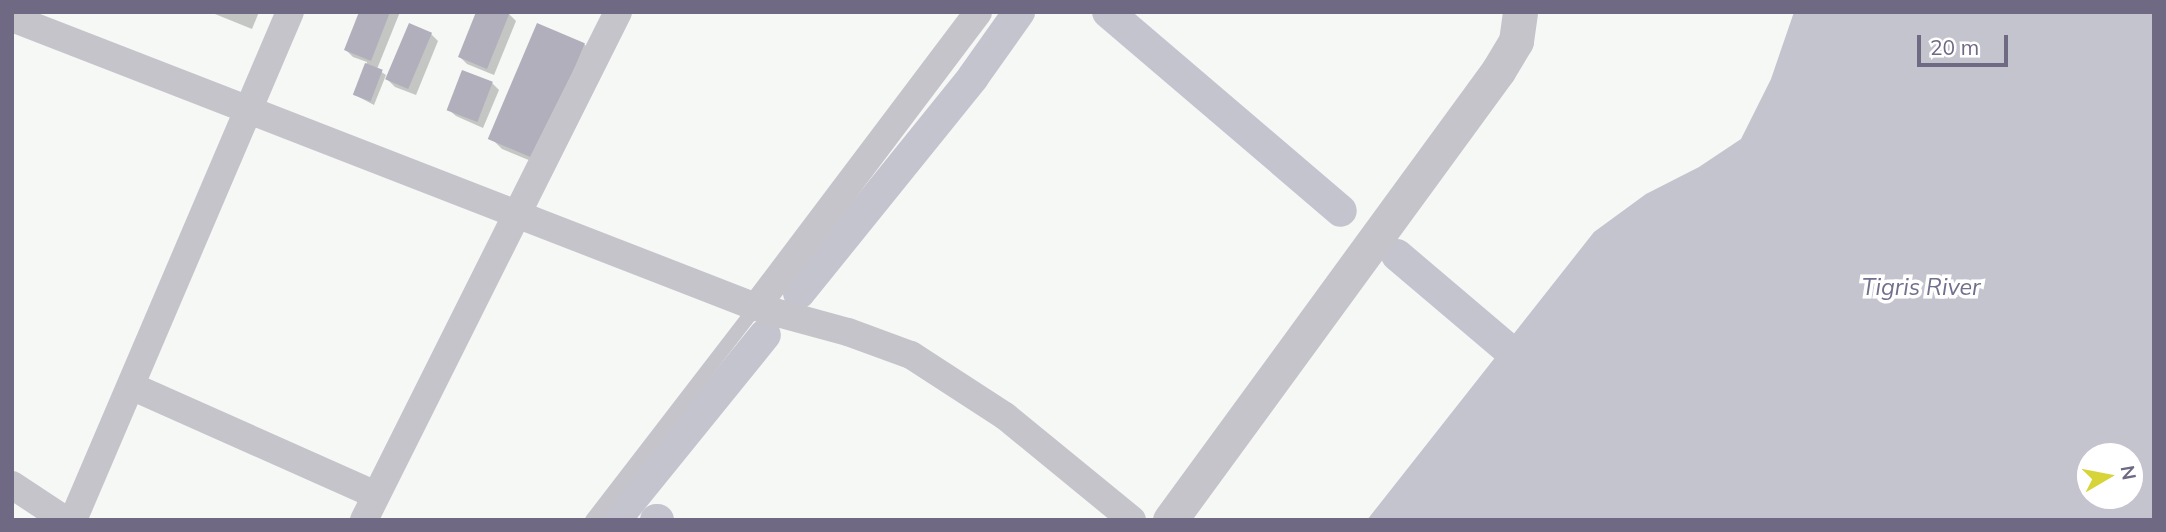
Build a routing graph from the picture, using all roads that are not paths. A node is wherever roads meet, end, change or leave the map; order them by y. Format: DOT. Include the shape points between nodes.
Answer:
graph roads {
  1 [pos="290,12"];
  2 [pos="618,12"];
  3 [pos="978,12"];
  4 [pos="1520,12"];
  5 [pos="12,18"];
  6 [pos="248,111"];
  7 [pos="518,212"];
  8 [pos="756,307"];
  9 [pos="131,386"];
  10 [pos="12,485"];
  11 [pos="370,507"];
  12 [pos="65,520"];
  13 [pos="73,520"];
  14 [pos="592,520"];
  15 [pos="1132,520"];
  16 [pos="1170,520"];
  1 -- 6 [label="street"];
  2 -- 7 [label="street"];
  3 -- 8 [label="street"];
  4 -- 16 [label="street" via="1516,41 1497,71"];
  5 -- 6 [label="street"];
  6 -- 7 [label="street"];
  6 -- 9 [label="street"];
  7 -- 8 [label="street"];
  7 -- 11 [label="street"];
  8 -- 14 [label="lane"];
  8 -- 15 [label="street" via="911,355 1005,416"];
  9 -- 11 [label="street"];
  9 -- 13 [label="street"];
  10 -- 12 [label="street"];
}
